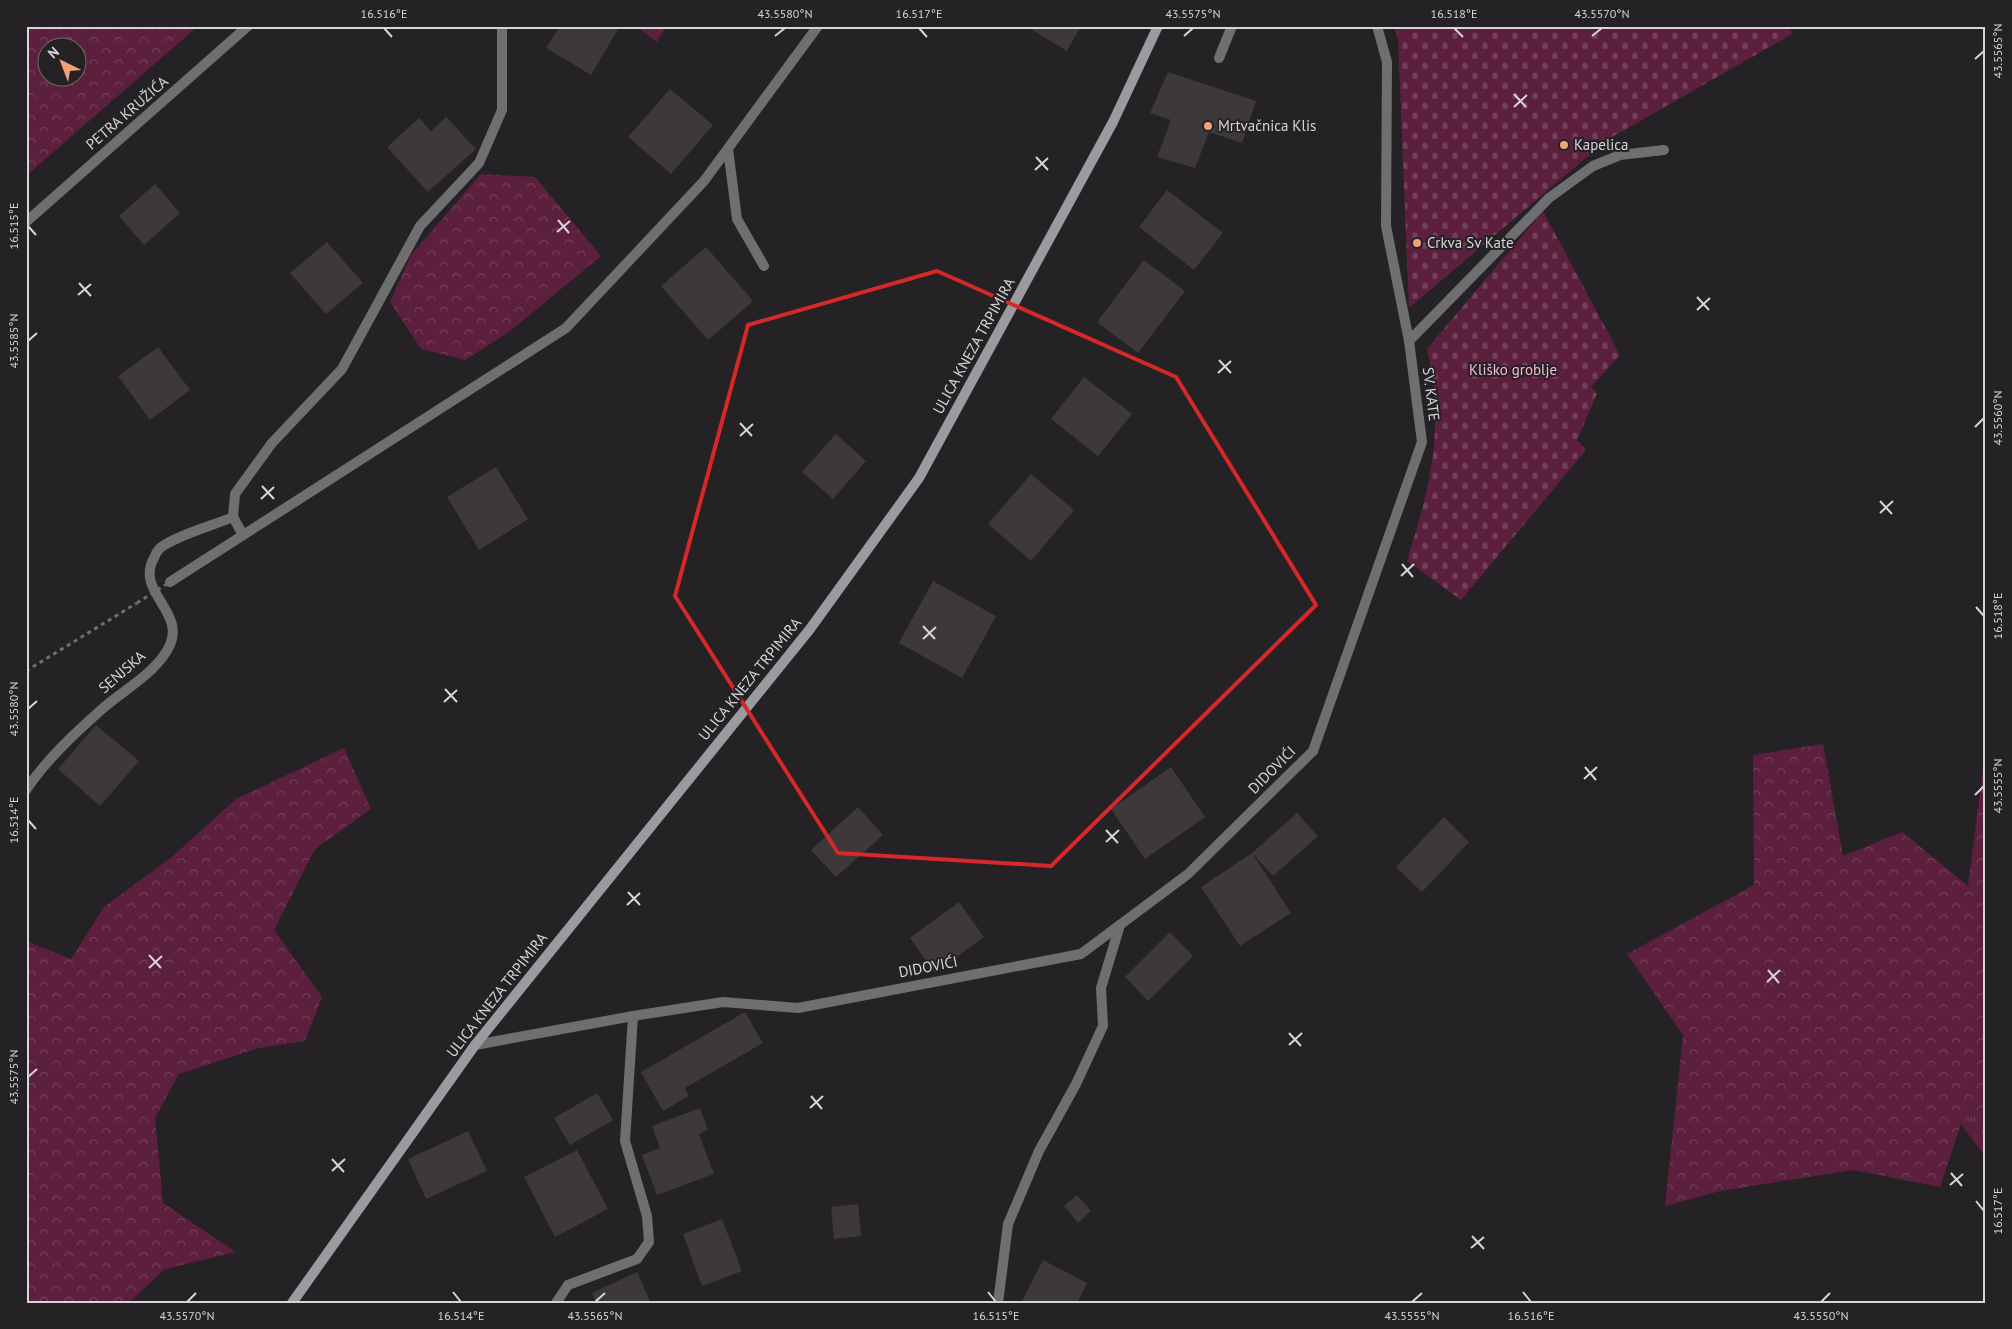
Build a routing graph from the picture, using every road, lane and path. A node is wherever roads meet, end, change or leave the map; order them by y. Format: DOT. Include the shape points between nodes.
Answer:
graph roads {
  1 [pos="502,26"];
  2 [pos="818,26"];
  3 [pos="1158,26"];
  4 [pos="1232,26"];
  5 [pos="1377,26"];
  6 [pos="249,27"];
  7 [pos="1219,58"];
  8 [pos="728,149"];
  9 [pos="1664,150"];
  10 [pos="26,222"];
  11 [pos="764,266"];
  12 [pos="1409,341"];
  13 [pos="233,517"];
  14 [pos="244,534"];
  15 [pos="170,582"];
  16 [pos="26,671"];
  17 [pos="1313,751"];
  18 [pos="26,790"];
  19 [pos="1120,925"];
  20 [pos="633,1016"];
  21 [pos="475,1045"];
  22 [pos="292,1303"];
  23 [pos="556,1303"];
  24 [pos="998,1303"];
  1 -- 13 [label="street" via="502,110 479,163 420,226 342,369 272,443 235,494"];
  2 -- 8 [label="street"];
  3 -- 21 [label="main road, ULICA KNEZA TRPIMIRA" via="1113,122 920,478 810,629"];
  4 -- 7 [label="street"];
  5 -- 12 [label="street, SV. KATE" via="1388,62 1386,226"];
  6 -- 10 [label="street, PETRA KRUŽIĆA"];
  8 -- 11 [label="street" via="738,219"];
  8 -- 14 [label="street" via="704,181 566,328"];
  9 -- 12 [label="street" via="1620,155 1593,166 1549,198"];
  12 -- 17 [label="street, SV. KATE" via="1422,442"];
  13 -- 14 [label="street"];
  13 -- 18 [label="street, SENJSKA" via="159,549 150,564 148,580 166,609 174,630 170,646 150,671 101,710 40,770"];
  14 -- 15 [label="street"];
  15 -- 16 [label="path, bridge"];
  17 -- 19 [label="street, DIDOVIĆI" via="1188,874"];
  19 -- 20 [label="street, DIDOVIĆI" via="1081,954 798,1008 723,1002"];
  19 -- 24 [label="street" via="1102,988 1103,1026 1039,1151 1008,1224"];
  20 -- 21 [label="street, DIDOVIĆI"];
  20 -- 23 [label="street" via="625,1141 648,1216 649,1242 637,1259 568,1284"];
  21 -- 22 [label="main road, ULICA KNEZA TRPIMIRA"];
}
